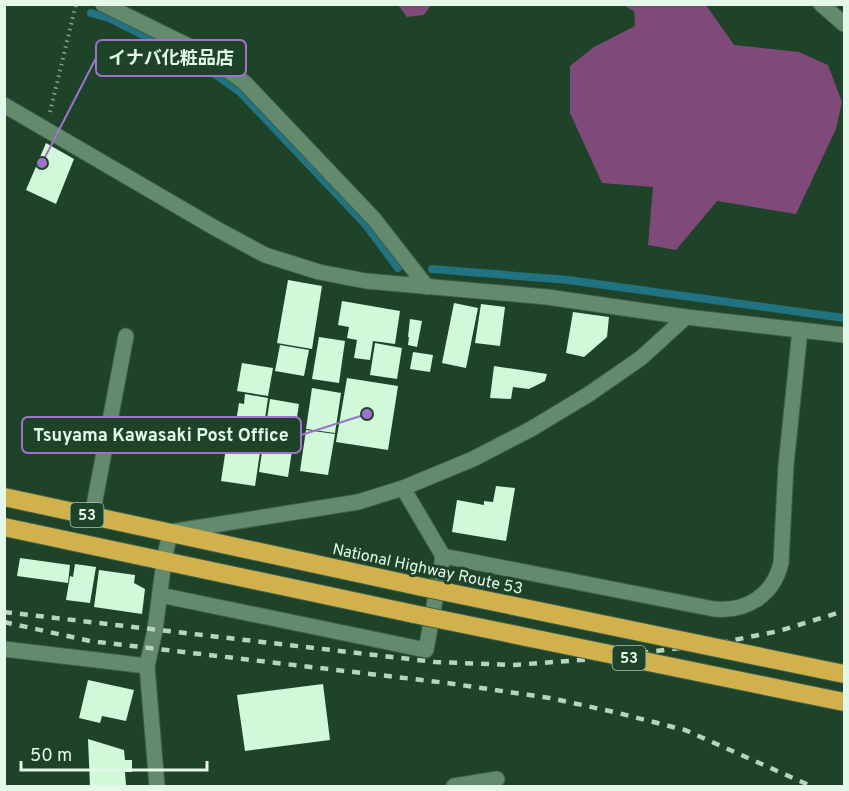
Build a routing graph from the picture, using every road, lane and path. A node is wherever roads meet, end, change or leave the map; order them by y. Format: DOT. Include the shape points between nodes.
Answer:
graph roads {
  1 [pos="76,4"];
  2 [pos="103,4"];
  3 [pos="821,4"];
  4 [pos="844,24"];
  5 [pos="4,105"];
  6 [pos="46,130"];
  7 [pos="427,287"];
  8 [pos="686,317"];
  9 [pos="800,330"];
  10 [pos="844,335"];
  11 [pos="126,336"];
  12 [pos="403,488"];
  13 [pos="4,497"];
  14 [pos="92,516"];
  15 [pos="4,526"];
  16 [pos="170,532"];
  17 [pos="443,556"];
  18 [pos="164,561"];
  19 [pos="160,595"];
  20 [pos="4,649"];
  21 [pos="147,666"];
  22 [pos="844,674"];
  23 [pos="844,702"];
  24 [pos="497,779"];
  25 [pos="157,786"];
  26 [pos="454,786"];
  1 -- 6 [label="path"];
  2 -- 7 [label="street" via="209,57 245,83 374,219"];
  3 -- 4 [label="street"];
  5 -- 6 [label="street"];
  6 -- 7 [label="street" via="265,255 319,272"];
  7 -- 8 [label="street" via="547,297"];
  8 -- 9 [label="street"];
  8 -- 12 [label="street" via="641,358 589,394 473,459"];
  9 -- 10 [label="street"];
  9 -- 17 [label="street" via="781,563 770,588 755,602 732,609 714,609"];
  11 -- 14 [label="street"];
  12 -- 16 [label="street" via="357,502"];
  12 -- 17 [label="street"];
  13 -- 14 [label="highway, National Highway Route 53 / 53"];
  14 -- 16 [label="highway, National Highway Route 53 / 53"];
  15 -- 18 [label="highway, 53"];
  16 -- 18 [label="street"];
  16 -- 22 [label="highway, National Highway Route 53 / 53, bridge"];
  17 -- 19 [label="street" via="426,650"];
  18 -- 19 [label="street"];
  18 -- 23 [label="highway, 53, bridge"];
  19 -- 21 [label="street"];
  20 -- 21 [label="street"];
  21 -- 25 [label="street"];
  24 -- 26 [label="street"];
}
